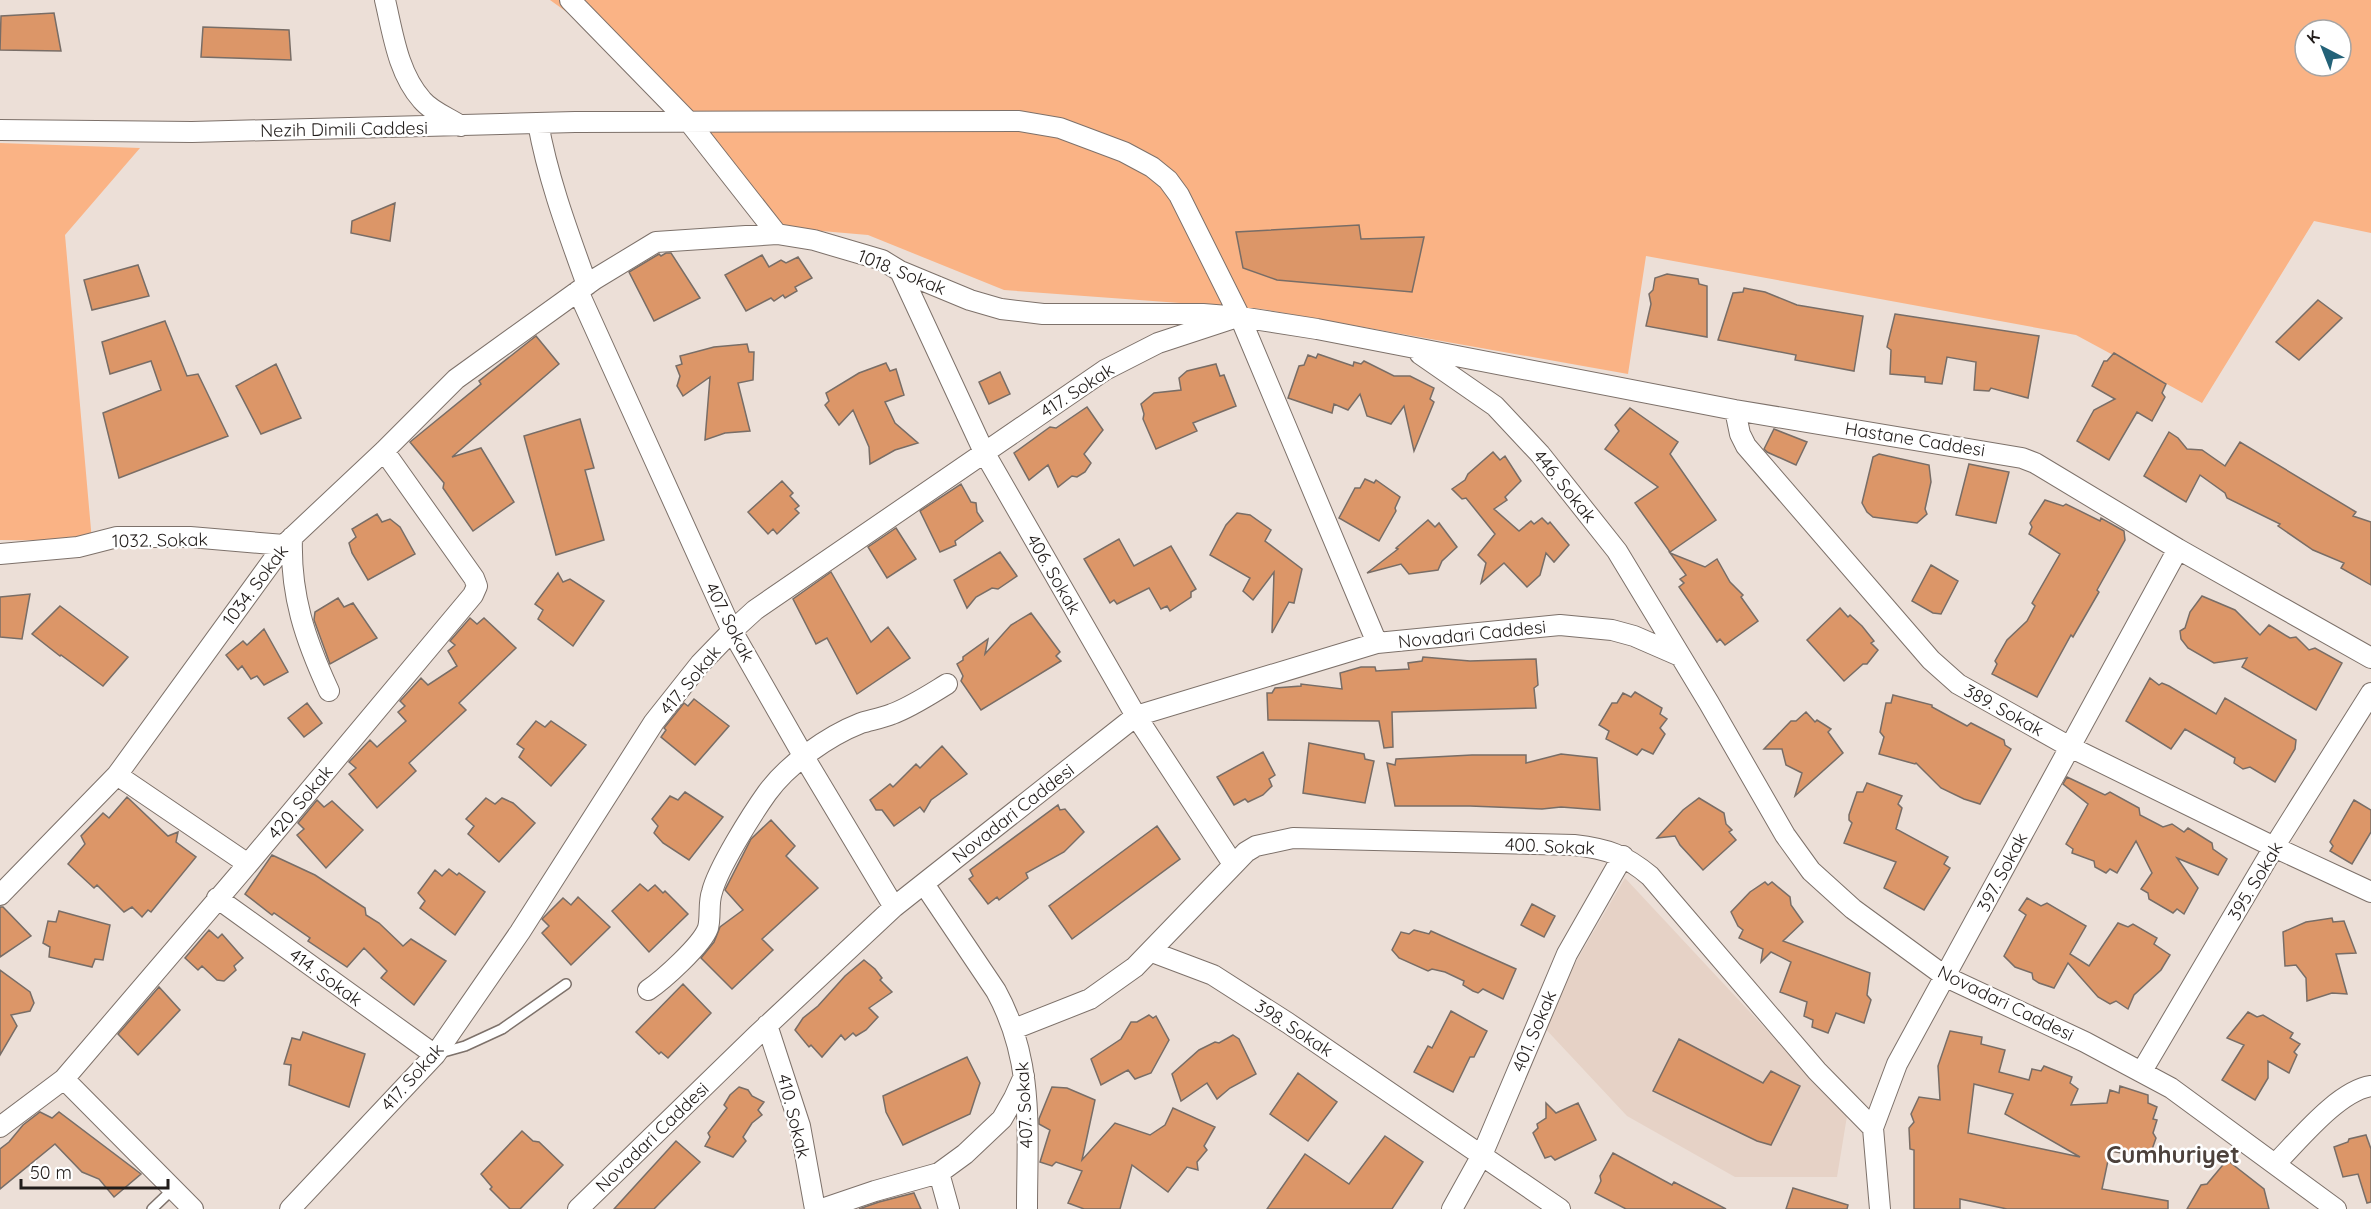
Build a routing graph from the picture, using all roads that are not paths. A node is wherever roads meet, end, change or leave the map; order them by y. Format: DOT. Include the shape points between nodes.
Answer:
graph roads {
  1 [pos="385,0"];
  2 [pos="570,0"];
  3 [pos="689,122"];
  4 [pos="538,123"];
  5 [pos="461,126"];
  6 [pos="0,130"];
  7 [pos="777,234"];
  8 [pos="900,271"];
  9 [pos="582,288"];
  10 [pos="1240,317"];
  11 [pos="1413,350"];
  12 [pos="1735,410"];
  13 [pos="384,451"];
  14 [pos="984,452"];
  15 [pos="288,541"];
  16 [pos="2178,549"];
  17 [pos="0,554"];
  18 [pos="732,631"];
  19 [pos="1377,643"];
  20 [pos="1680,656"];
  21 [pos="2371,657"];
  22 [pos="947,684"];
  23 [pos="329,691"];
  24 [pos="2371,693"];
  25 [pos="1136,716"];
  26 [pos="2070,747"];
  27 [pos="804,757"];
  28 [pos="117,775"];
  29 [pos="2274,848"];
  30 [pos="1623,856"];
  31 [pos="248,864"];
  32 [pos="1233,864"];
  33 [pos="924,884"];
  34 [pos="2371,892"];
  35 [pos="0,895"];
  36 [pos="217,898"];
  37 [pos="894,907"];
  38 [pos="1152,952"];
  39 [pos="1946,977"];
  40 [pos="566,984"];
  41 [pos="648,990"];
  42 [pos="767,1025"];
  43 [pos="1014,1029"];
  44 [pos="435,1055"];
  45 [pos="2142,1071"];
  46 [pos="1025,1073"];
  47 [pos="64,1079"];
  48 [pos="2371,1086"];
  49 [pos="0,1127"];
  50 [pos="1873,1128"];
  51 [pos="1482,1155"];
  52 [pos="2275,1164"];
  53 [pos="939,1173"];
  54 [pos="173,1189"];
  55 [pos="152,1209"];
  56 [pos="193,1209"];
  57 [pos="290,1209"];
  58 [pos="578,1209"];
  59 [pos="815,1209"];
  60 [pos="822,1209"];
  61 [pos="949,1209"];
  62 [pos="1027,1209"];
  63 [pos="1452,1209"];
  64 [pos="1560,1209"];
  65 [pos="1880,1209"];
  66 [pos="2336,1209"];
  1 -- 5 [label="street" via="407,80 423,102"];
  2 -- 3 [label="street"];
  3 -- 4 [label="street, Nezih Dimili Caddesi"];
  3 -- 7 [label="street"];
  3 -- 10 [label="street, Nezih Dimili Caddesi" via="1019,121 1060,128 1124,152 1168,180"];
  4 -- 5 [label="street, Nezih Dimili Caddesi"];
  4 -- 9 [label="street, 407. Sokak"];
  5 -- 6 [label="street, Nezih Dimili Caddesi" via="192,132"];
  7 -- 8 [label="street, 1018. Sokak" via="814,240 882,260"];
  7 -- 9 [label="street, 1018. Sokak" via="656,242"];
  8 -- 10 [label="street, 1018. Sokak" via="1001,309 1042,314"];
  8 -- 14 [label="street, 406. Sokak"];
  9 -- 13 [label="street, 1034. Sokak" via="456,379"];
  9 -- 18 [label="street, 407. Sokak"];
  10 -- 11 [label="street, 1018. Sokak"];
  10 -- 14 [label="street, 417. Sokak" via="1158,343 1105,370"];
  10 -- 19 [label="street, Nezih Dimili Caddesi"];
  11 -- 12 [label="street, Hastane Caddesi"];
  11 -- 20 [label="street, 446. Sokak" via="1495,406 1540,454 1617,551"];
  12 -- 16 [label="street, Hastane Caddesi" via="2022,458"];
  12 -- 26 [label="street, 389. Sokak" via="1746,446 1931,660 1958,684"];
  13 -- 15 [label="street, 1034. Sokak"];
  13 -- 31 [label="street, 420. Sokak" via="477,586"];
  14 -- 18 [label="street, 417. Sokak" via="754,610"];
  14 -- 25 [label="street, 406. Sokak"];
  15 -- 17 [label="street, 1032. Sokak" via="117,537 78,547"];
  15 -- 23 [label="street" via="304,633"];
  15 -- 28 [label="street, 1034. Sokak"];
  16 -- 21 [label="street, Hastane Caddesi"];
  16 -- 26 [label="street, 397. Sokak"];
  18 -- 27 [label="street, 407. Sokak"];
  18 -- 44 [label="street, 417. Sokak" via="654,722 520,932"];
  19 -- 20 [label="street, Novadari Caddesi" via="1560,625 1612,630"];
  19 -- 25 [label="street, Novadari Caddesi"];
  20 -- 39 [label="street, Novadari Caddesi" via="1785,835 1811,871 1852,909"];
  22 -- 27 [label="street" via="907,707 860,723"];
  24 -- 29 [label="street, 395. Sokak"];
  25 -- 32 [label="street, 406. Sokak"];
  25 -- 33 [label="street, Novadari Caddesi"];
  26 -- 29 [label="street, 389. Sokak"];
  26 -- 39 [label="street, 397. Sokak"];
  27 -- 37 [label="street, 407. Sokak"];
  27 -- 41 [label="street" via="768,792 736,845 711,892 708,928 701,939 670,973"];
  28 -- 31 [label="street"];
  28 -- 35 [label="street, 1034. Sokak"];
  29 -- 34 [label="street, 389. Sokak"];
  29 -- 45 [label="street, 395. Sokak"];
  30 -- 32 [label="street, 400. Sokak" via="1574,845 1293,838 1256,846"];
  30 -- 50 [label="street, 400. Sokak" via="1650,876 1817,1071"];
  30 -- 51 [label="street, 401. Sokak" via="1567,954"];
  31 -- 36 [label="street, 420. Sokak"];
  32 -- 38 [label="street, 400. Sokak"];
  33 -- 37 [label="street, Novadari Caddesi"];
  33 -- 43 [label="street, 407. Sokak" via="990,982"];
  36 -- 44 [label="street, 414. Sokak"];
  36 -- 47 [label="street, 420. Sokak"];
  37 -- 42 [label="street, Novadari Caddesi"];
  38 -- 43 [label="street" via="1090,999"];
  38 -- 51 [label="street, 398. Sokak" via="1213,975"];
  39 -- 45 [label="street, Novadari Caddesi"];
  39 -- 50 [label="street, 397. Sokak" via="1897,1065"];
  40 -- 44 [label="lane" via="502,1029"];
  42 -- 58 [label="street, Novadari Caddesi"];
  42 -- 59 [label="street, 410. Sokak" via="800,1126"];
  43 -- 46 [label="street, 407. Sokak"];
  44 -- 57 [label="street, 417. Sokak"];
  45 -- 52 [label="street, Novadari Caddesi"];
  46 -- 53 [label="street" via="1002,1119"];
  46 -- 62 [label="street, 407. Sokak"];
  47 -- 49 [label="street, 420. Sokak"];
  47 -- 54 [label="street"];
  48 -- 52 [label="street" via="2359,1088 2338,1101"];
  50 -- 65 [label="street, 397. Sokak"];
  51 -- 63 [label="street, 401. Sokak"];
  51 -- 64 [label="street, 398. Sokak"];
  52 -- 66 [label="street, Novadari Caddesi"];
  53 -- 60 [label="street"];
  53 -- 61 [label="street"];
  54 -- 55 [label="lane"];
  54 -- 56 [label="street"];
}
